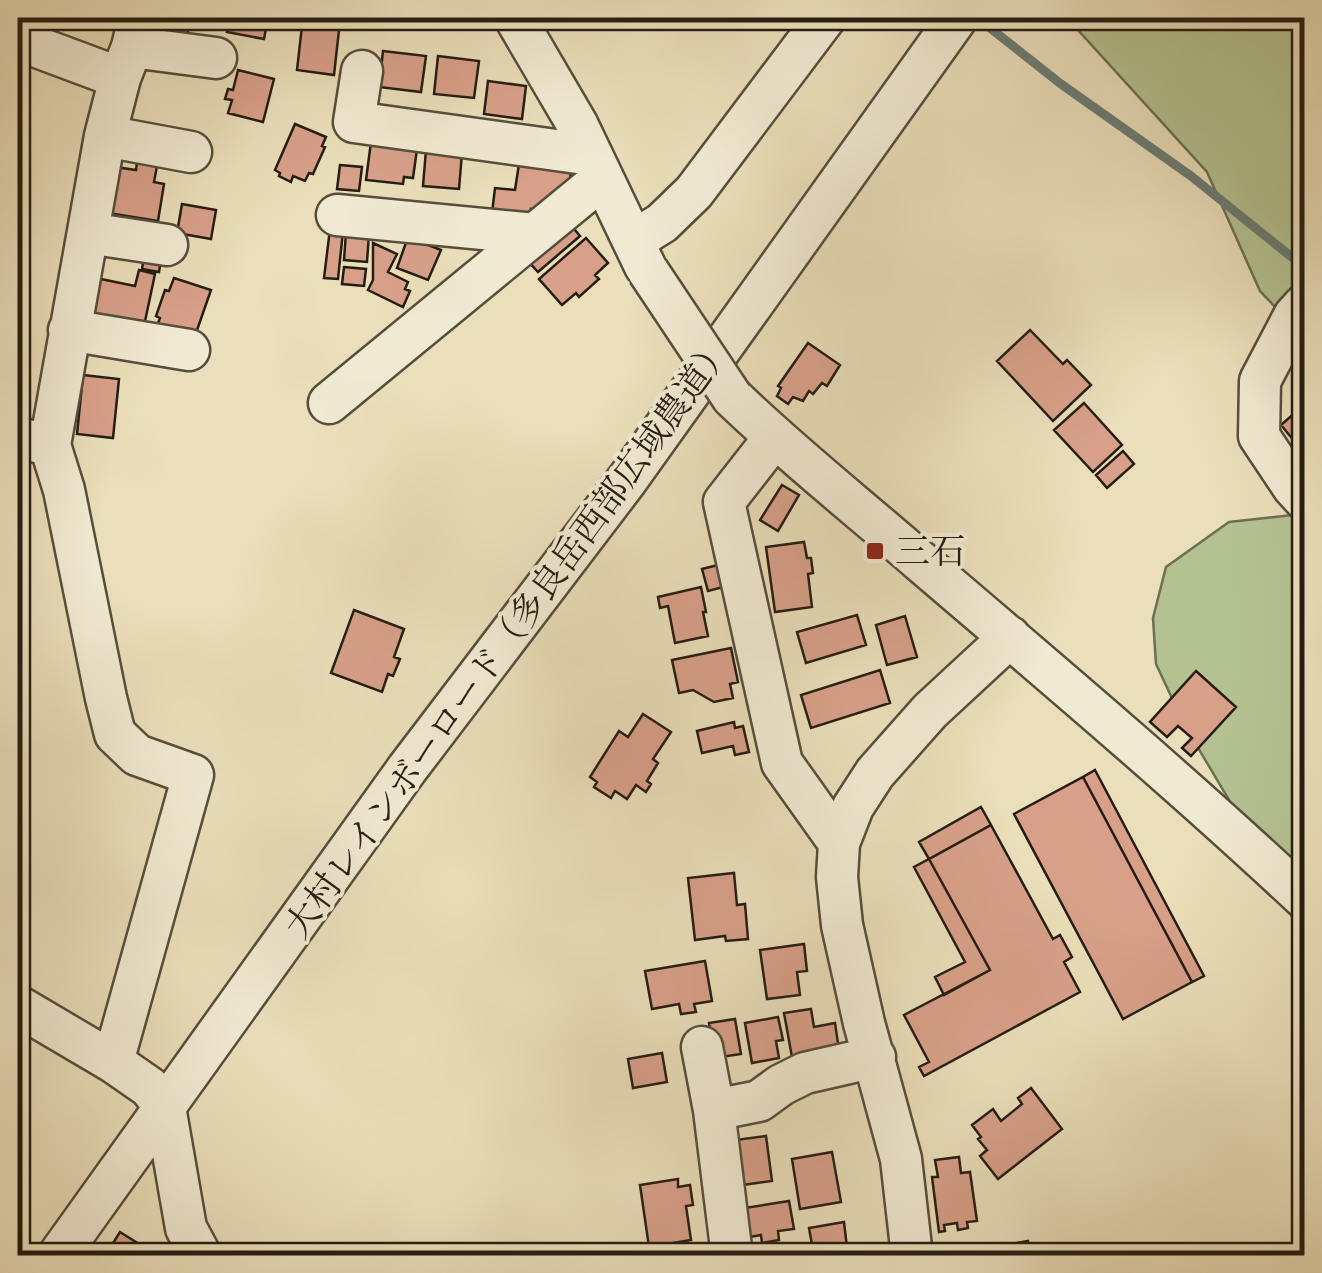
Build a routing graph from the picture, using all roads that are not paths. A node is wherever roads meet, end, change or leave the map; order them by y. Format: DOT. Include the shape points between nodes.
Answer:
graph roads {
  1 [pos="514,18"];
  2 [pos="826,18"];
  3 [pos="957,18"];
  4 [pos="18,35"];
  5 [pos="130,47"];
  6 [pos="216,58"];
  7 [pos="362,71"];
  8 [pos="106,136"];
  9 [pos="191,152"];
  10 [pos="597,166"];
  11 [pos="337,215"];
  12 [pos="88,233"];
  13 [pos="535,234"];
  14 [pos="168,245"];
  15 [pos="640,256"];
  16 [pos="1299,311"];
  17 [pos="69,330"];
  18 [pos="189,350"];
  19 [pos="329,403"];
  20 [pos="774,438"];
  21 [pos="34,441"];
  22 [pos="1304,499"];
  23 [pos="1010,638"];
  24 [pos="840,843"];
  25 [pos="1304,898"];
  26 [pos="18,1006"];
  27 [pos="702,1047"];
  28 [pos="875,1058"];
  29 [pos="113,1062"];
  30 [pos="165,1107"];
  31 [pos="714,1110"];
  32 [pos="58,1256"];
  33 [pos="201,1256"];
  34 [pos="732,1256"];
  35 [pos="912,1256"];
  1 -- 10 [label="street"];
  2 -- 15 [label="street"];
  3 -- 30 [label="street, 大村レインボーロード（多良岳西部広域農道）"];
  4 -- 5 [label="street" via="29,44"];
  5 -- 6 [label="street"];
  5 -- 8 [label="street"];
  7 -- 10 [label="street" via="354,122"];
  8 -- 9 [label="street"];
  8 -- 12 [label="street"];
  10 -- 13 [label="street"];
  10 -- 15 [label="street"];
  11 -- 13 [label="street"];
  12 -- 14 [label="street"];
  12 -- 17 [label="street"];
  13 -- 19 [label="street"];
  15 -- 20 [label="street, bridge" via="732,396"];
  16 -- 22 [label="street" via="1260,381 1259,436"];
  17 -- 18 [label="street"];
  17 -- 21 [label="street"];
  20 -- 23 [label="street"];
  20 -- 24 [label="street" via="724,502 782,762"];
  21 -- 29 [label="street" via="64,490 115,734 137,756 192,774"];
  23 -- 24 [label="street" via="875,772"];
  23 -- 25 [label="street"];
  24 -- 28 [label="street" via="842,925"];
  26 -- 29 [label="street"];
  27 -- 31 [label="street"];
  28 -- 31 [label="street" via="805,1073 759,1101"];
  28 -- 35 [label="street" via="901,1159"];
  29 -- 30 [label="street"];
  30 -- 32 [label="street, 大村レインボーロード（多良岳西部広域農道）"];
  30 -- 33 [label="street" via="186,1228"];
  31 -- 34 [label="street"];
}
